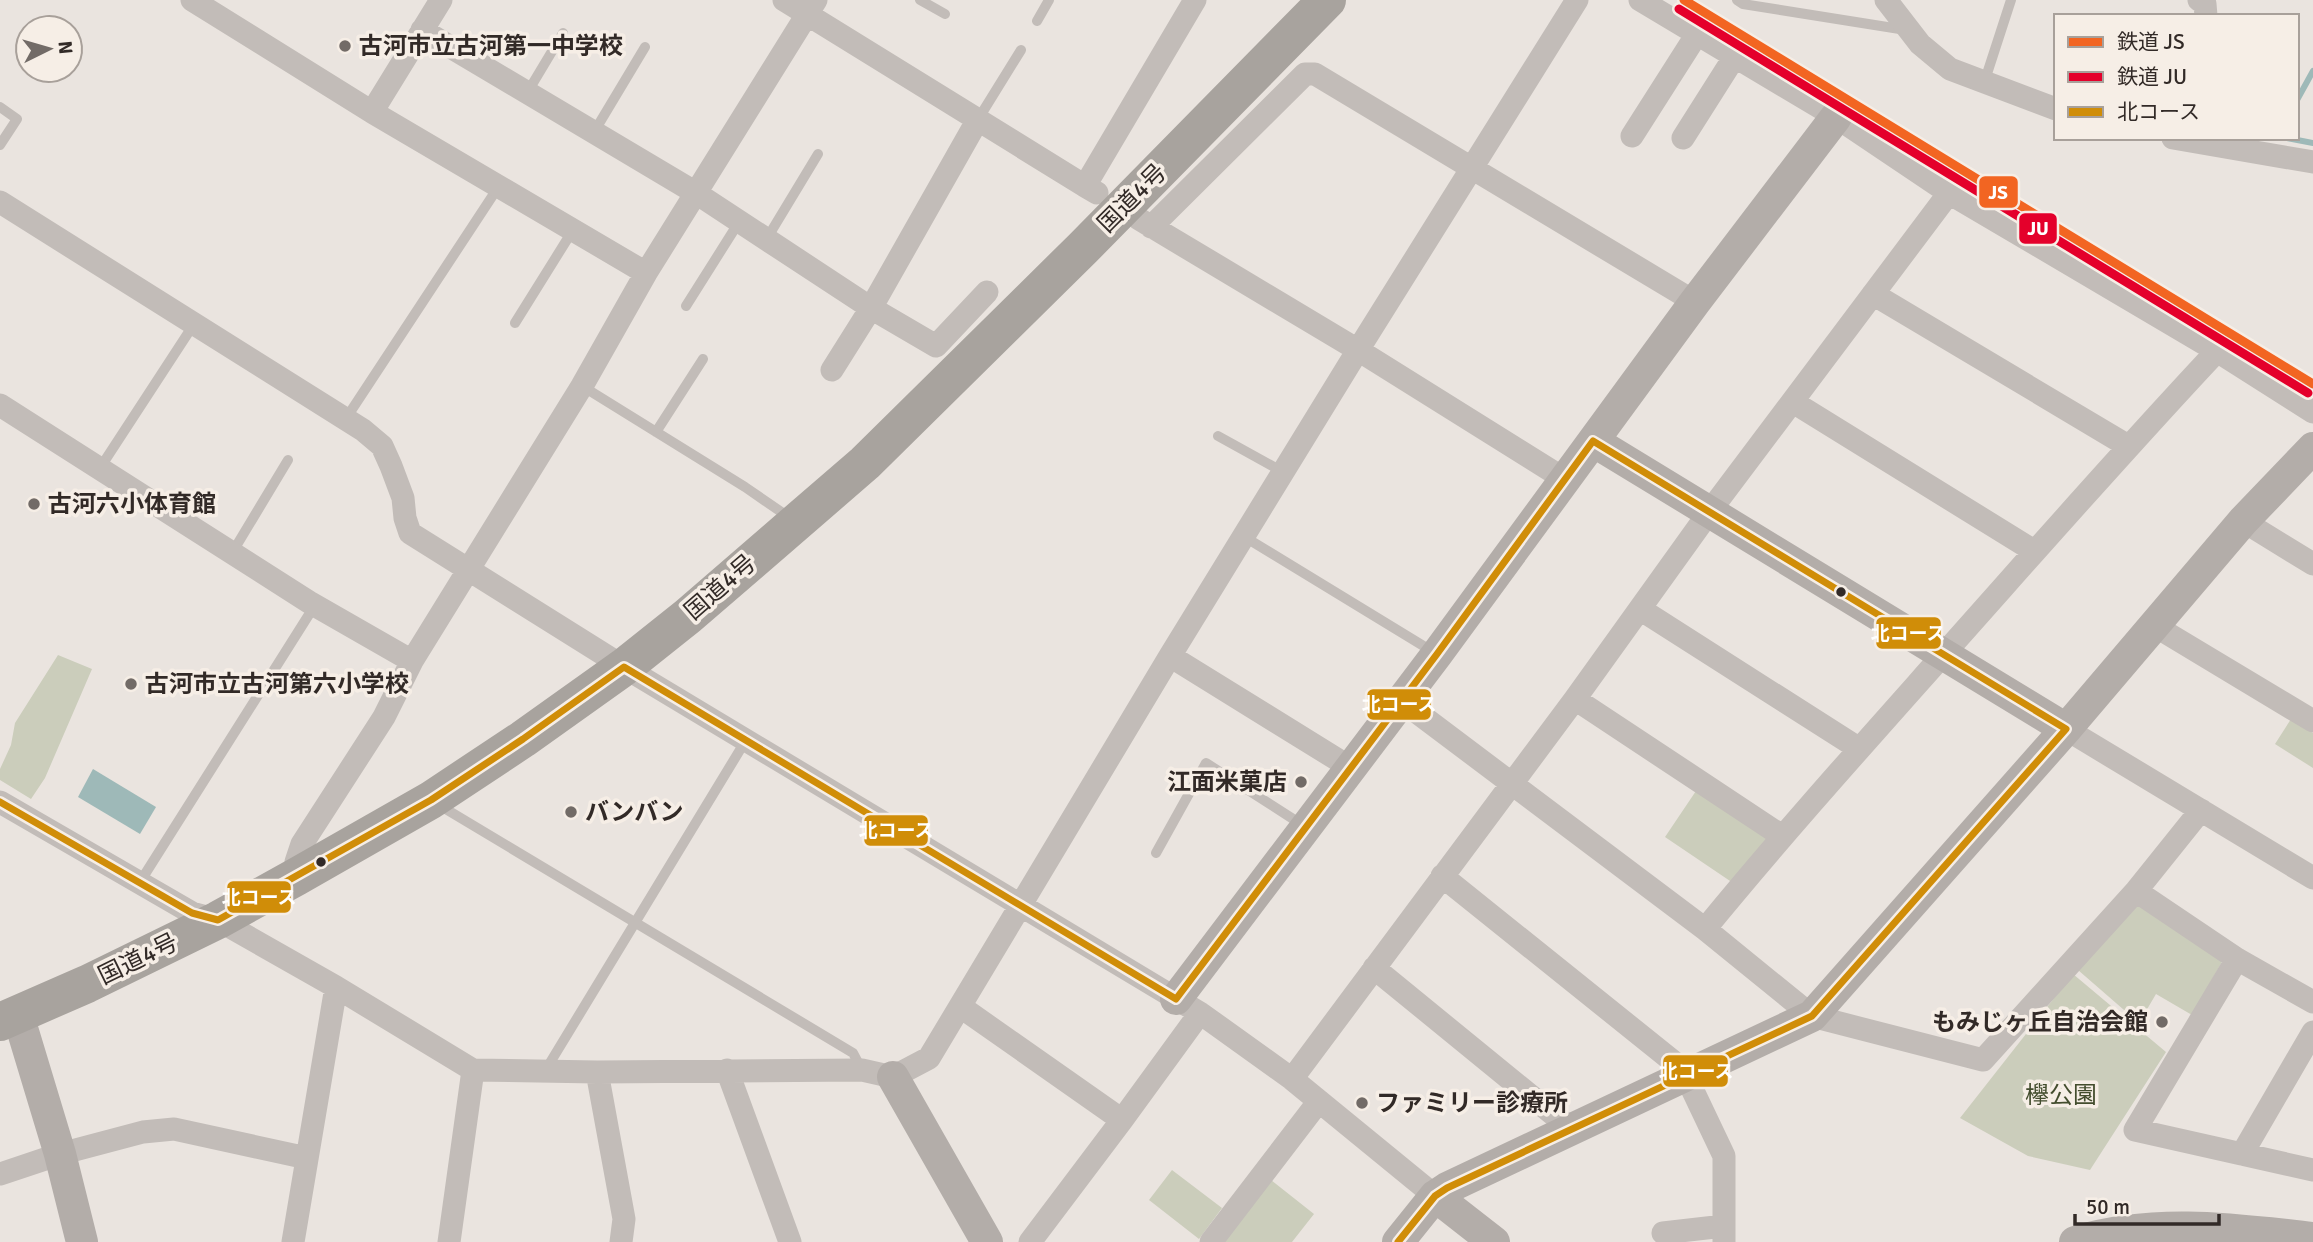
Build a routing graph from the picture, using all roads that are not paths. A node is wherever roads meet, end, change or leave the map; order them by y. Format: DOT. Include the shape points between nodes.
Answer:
graph roads {
  1 [pos="192,0"];
  2 [pos="441,0"];
  3 [pos="784,0"];
  4 [pos="920,0"];
  5 [pos="1049,0"];
  6 [pos="1194,0"];
  7 [pos="1326,0"];
  8 [pos="1577,0"];
  9 [pos="1640,0"];
  10 [pos="1737,0"];
  11 [pos="1886,0"];
  12 [pos="2011,0"];
  13 [pos="812,7"];
  14 [pos="945,14"];
  15 [pos="1037,21"];
  16 [pos="422,30"];
  17 [pos="1909,31"];
  18 [pos="563,33"];
  19 [pos="1697,34"];
  20 [pos="645,47"];
  21 [pos="1021,50"];
  22 [pos="1735,57"];
  23 [pos="1984,83"];
  24 [pos="527,93"];
  25 [pos="0,107"];
  26 [pos="2054,109"];
  27 [pos="372,112"];
  28 [pos="1836,117"];
  29 [pos="977,121"];
  30 [pos="594,132"];
  31 [pos="1632,136"];
  32 [pos="1683,138"];
  33 [pos="2198,141"];
  34 [pos="0,145"];
  35 [pos="818,154"];
  36 [pos="2313,162"];
  37 [pos="1472,168"];
  38 [pos="499,186"];
  39 [pos="696,193"];
  40 [pos="1950,193"];
  41 [pos="0,202"];
  42 [pos="739,222"];
  43 [pos="573,230"];
  44 [pos="766,240"];
  45 [pos="646,273"];
  46 [pos="987,292"];
  47 [pos="1873,294"];
  48 [pos="1695,302"];
  49 [pos="686,306"];
  50 [pos="871,308"];
  51 [pos="515,323"];
  52 [pos="194,324"];
  53 [pos="1358,350"];
  54 [pos="2217,351"];
  55 [pos="703,359"];
  56 [pos="832,370"];
  57 [pos="582,386"];
  58 [pos="1793,402"];
  59 [pos="0,405"];
  60 [pos="2313,412"];
  61 [pos="345,420"];
  62 [pos="656,432"];
  63 [pos="1218,436"];
  64 [pos="1593,441"];
  65 [pos="2128,446"];
  66 [pos="2313,448"];
  67 [pos="288,460"];
  68 [pos="100,468"];
  69 [pos="1283,472"];
  70 [pos="1566,480"];
  71 [pos="1710,511"];
  72 [pos="796,521"];
  73 [pos="2243,521"];
  74 [pos="1243,536"];
  75 [pos="2034,551"];
  76 [pos="232,553"];
  77 [pos="2313,564"];
  78 [pos="469,568"];
  79 [pos="315,606"];
  80 [pos="1640,609"];
  81 [pos="2155,626"];
  82 [pos="1437,654"];
  83 [pos="1944,654"];
  84 [pos="1170,656"];
  85 [pos="412,661"];
  86 [pos="624,667"];
  87 [pos="1575,699"];
  88 [pos="1402,701"];
  89 [pos="2313,721"];
  90 [pos="2066,729"];
  91 [pos="746,740"];
  92 [pos="1858,748"];
  93 [pos="1351,768"];
  94 [pos="1511,783"];
  95 [pos="430,800"];
  96 [pos="0,802"];
  97 [pos="2201,810"];
  98 [pos="1306,827"];
  99 [pos="1782,835"];
  100 [pos="1156,853"];
  101 [pos="1442,876"];
  102 [pos="296,877"];
  103 [pos="2313,878"];
  104 [pos="140,883"];
  105 [pos="2136,891"];
  106 [pos="1021,904"];
  107 [pos="218,920"];
  108 [pos="636,922"];
  109 [pos="1705,929"];
  110 [pos="2237,958"];
  111 [pos="1374,968"];
  112 [pos="336,987"];
  113 [pos="2313,1002"];
  114 [pos="1188,1006"];
  115 [pos="961,1007"];
  116 [pos="1812,1016"];
  117 [pos="9,1019"];
  118 [pos="2313,1032"];
  119 [pos="473,1070"];
  120 [pos="727,1070"];
  121 [pos="862,1070"];
  122 [pos="545,1071"];
  123 [pos="597,1072"];
  124 [pos="1685,1074"];
  125 [pos="893,1077"];
  126 [pos="1292,1079"];
  127 [pos="1319,1101"];
  128 [pos="1122,1120"];
  129 [pos="1570,1128"];
  130 [pos="60,1154"];
  131 [pos="2242,1154"];
  132 [pos="307,1158"];
  133 [pos="2313,1170"];
  134 [pos="0,1174"];
  135 [pos="1435,1196"];
  136 [pos="1663,1233"];
  137 [pos="1724,1234"];
  138 [pos="2313,1238"];
  139 [pos="82,1242"];
  140 [pos="293,1242"];
  141 [pos="449,1242"];
  142 [pos="621,1242"];
  143 [pos="790,1242"];
  144 [pos="987,1242"];
  145 [pos="1030,1242"];
  146 [pos="1211,1242"];
  147 [pos="1398,1242"];
  148 [pos="1494,1242"];
  149 [pos="2076,1242"];
  1 -- 27 [label="street"];
  2 -- 16 [label="street"];
  3 -- 13 [label="street"];
  4 -- 14 [label="lane"];
  5 -- 15 [label="lane"];
  6 -- 29 [label="street" via="1091,189"];
  7 -- 72 [label="highway, 国道4号" via="976,355 865,463"];
  8 -- 37 [label="street"];
  9 -- 19 [label="street"];
  10 -- 17 [label="lane"];
  11 -- 17 [label="street"];
  12 -- 23 [label="lane"];
  13 -- 29 [label="street"];
  13 -- 39 [label="street"];
  16 -- 24 [label="street"];
  16 -- 27 [label="street"];
  17 -- 23 [label="street" via="1950,69"];
  18 -- 24 [label="lane"];
  19 -- 22 [label="street"];
  19 -- 31 [label="street"];
  20 -- 30 [label="lane"];
  21 -- 29 [label="lane"];
  22 -- 28 [label="street"];
  22 -- 32 [label="street"];
  23 -- 26 [label="street"];
  24 -- 30 [label="street"];
  25 -- 34 [label="lane" via="17,119"];
  27 -- 38 [label="street"];
  28 -- 40 [label="street"];
  28 -- 48 [label="street"];
  29 -- 50 [label="street"];
  30 -- 39 [label="street"];
  33 -- 36 [label="street"];
  35 -- 44 [label="lane"];
  37 -- 48 [label="street"];
  37 -- 53 [label="street"];
  37 -- 53 [label="street" via="1315,75 1305,74 1145,223"];
  38 -- 43 [label="street"];
  38 -- 61 [label="lane"];
  39 -- 42 [label="street"];
  39 -- 45 [label="street"];
  40 -- 47 [label="street"];
  40 -- 54 [label="street"];
  41 -- 52 [label="street"];
  42 -- 44 [label="street"];
  42 -- 49 [label="lane"];
  43 -- 45 [label="street"];
  43 -- 51 [label="lane"];
  44 -- 50 [label="street"];
  45 -- 57 [label="street"];
  46 -- 50 [label="street" via="936,346"];
  47 -- 58 [label="street"];
  47 -- 65 [label="street"];
  48 -- 64 [label="street"];
  50 -- 56 [label="street"];
  52 -- 61 [label="street"];
  52 -- 68 [label="lane"];
  53 -- 69 [label="street"];
  53 -- 70 [label="street"];
  54 -- 60 [label="street"];
  54 -- 65 [label="street"];
  55 -- 62 [label="lane"];
  57 -- 62 [label="lane"];
  57 -- 78 [label="street"];
  58 -- 71 [label="street"];
  58 -- 75 [label="street"];
  59 -- 68 [label="street"];
  61 -- 78 [label="street" via="382,446 403,498 410,533"];
  62 -- 72 [label="lane"];
  63 -- 69 [label="lane"];
  64 -- 70 [label="street"];
  64 -- 71 [label="street"];
  65 -- 75 [label="street"];
  66 -- 73 [label="street"];
  67 -- 76 [label="lane"];
  68 -- 76 [label="street"];
  69 -- 74 [label="street"];
  70 -- 82 [label="street"];
  71 -- 80 [label="street"];
  71 -- 83 [label="street"];
  72 -- 86 [label="highway, 国道4号"];
  73 -- 77 [label="street"];
  73 -- 81 [label="street"];
  74 -- 82 [label="lane"];
  74 -- 84 [label="street"];
  75 -- 83 [label="street"];
  76 -- 79 [label="street"];
  78 -- 85 [label="street"];
  78 -- 86 [label="street"];
  79 -- 85 [label="street"];
  79 -- 104 [label="lane"];
  80 -- 87 [label="street"];
  80 -- 92 [label="street"];
  81 -- 89 [label="street"];
  81 -- 90 [label="street"];
  82 -- 88 [label="street"];
  83 -- 90 [label="street"];
  83 -- 92 [label="street"];
  84 -- 93 [label="street"];
  84 -- 106 [label="street"];
  85 -- 102 [label="street" via="384,717 302,844"];
  86 -- 91 [label="street"];
  86 -- 95 [label="highway, 国道4号"];
  87 -- 94 [label="street"];
  87 -- 99 [label="street"];
  88 -- 93 [label="street"];
  88 -- 94 [label="street"];
  90 -- 97 [label="street"];
  90 -- 116 [label="street"];
  91 -- 106 [label="street"];
  91 -- 108 [label="lane"];
  92 -- 99 [label="street"];
  93 -- 98 [label="street"];
  94 -- 101 [label="street"];
  94 -- 109 [label="street"];
  95 -- 102 [label="highway, 国道4号"];
  95 -- 108 [label="lane"];
  96 -- 104 [label="street"];
  97 -- 103 [label="street"];
  97 -- 105 [label="street"];
  98 -- 100 [label="lane" via="1206,763"];
  98 -- 114 [label="street"];
  99 -- 109 [label="street"];
  101 -- 111 [label="street"];
  101 -- 124 [label="street"];
  102 -- 107 [label="highway, 国道4号"];
  104 -- 107 [label="street" via="192,913"];
  105 -- 110 [label="street"];
  105 -- 116 [label="street" via="1983,1060"];
  106 -- 114 [label="street"];
  106 -- 115 [label="street"];
  107 -- 112 [label="street"];
  107 -- 117 [label="highway, 国道4号"];
  108 -- 121 [label="lane" via="853,1053"];
  108 -- 122 [label="lane"];
  109 -- 116 [label="street"];
  110 -- 113 [label="street"];
  110 -- 131 [label="street" via="2136,1130"];
  111 -- 126 [label="street"];
  111 -- 129 [label="street"];
  112 -- 119 [label="street"];
  112 -- 132 [label="street"];
  114 -- 126 [label="street"];
  114 -- 128 [label="street"];
  115 -- 125 [label="street" via="929,1058"];
  115 -- 128 [label="street"];
  116 -- 124 [label="street"];
  117 -- 130 [label="street"];
  118 -- 131 [label="street"];
  119 -- 122 [label="street"];
  119 -- 141 [label="street"];
  120 -- 121 [label="street"];
  120 -- 123 [label="street"];
  120 -- 143 [label="street"];
  121 -- 125 [label="street"];
  122 -- 123 [label="street"];
  123 -- 142 [label="street" via="624,1219"];
  124 -- 129 [label="street"];
  124 -- 137 [label="street" via="1724,1156"];
  125 -- 144 [label="street"];
  126 -- 127 [label="street"];
  127 -- 135 [label="street"];
  127 -- 146 [label="street"];
  128 -- 145 [label="street"];
  129 -- 135 [label="street"];
  130 -- 132 [label="street" via="174,1129"];
  130 -- 134 [label="street"];
  130 -- 139 [label="street"];
  131 -- 133 [label="street"];
  132 -- 140 [label="street"];
  135 -- 147 [label="street"];
  135 -- 148 [label="street"];
  136 -- 137 [label="street"];
  138 -- 149 [label="street" via="2222,1227 2158,1228"];
}
